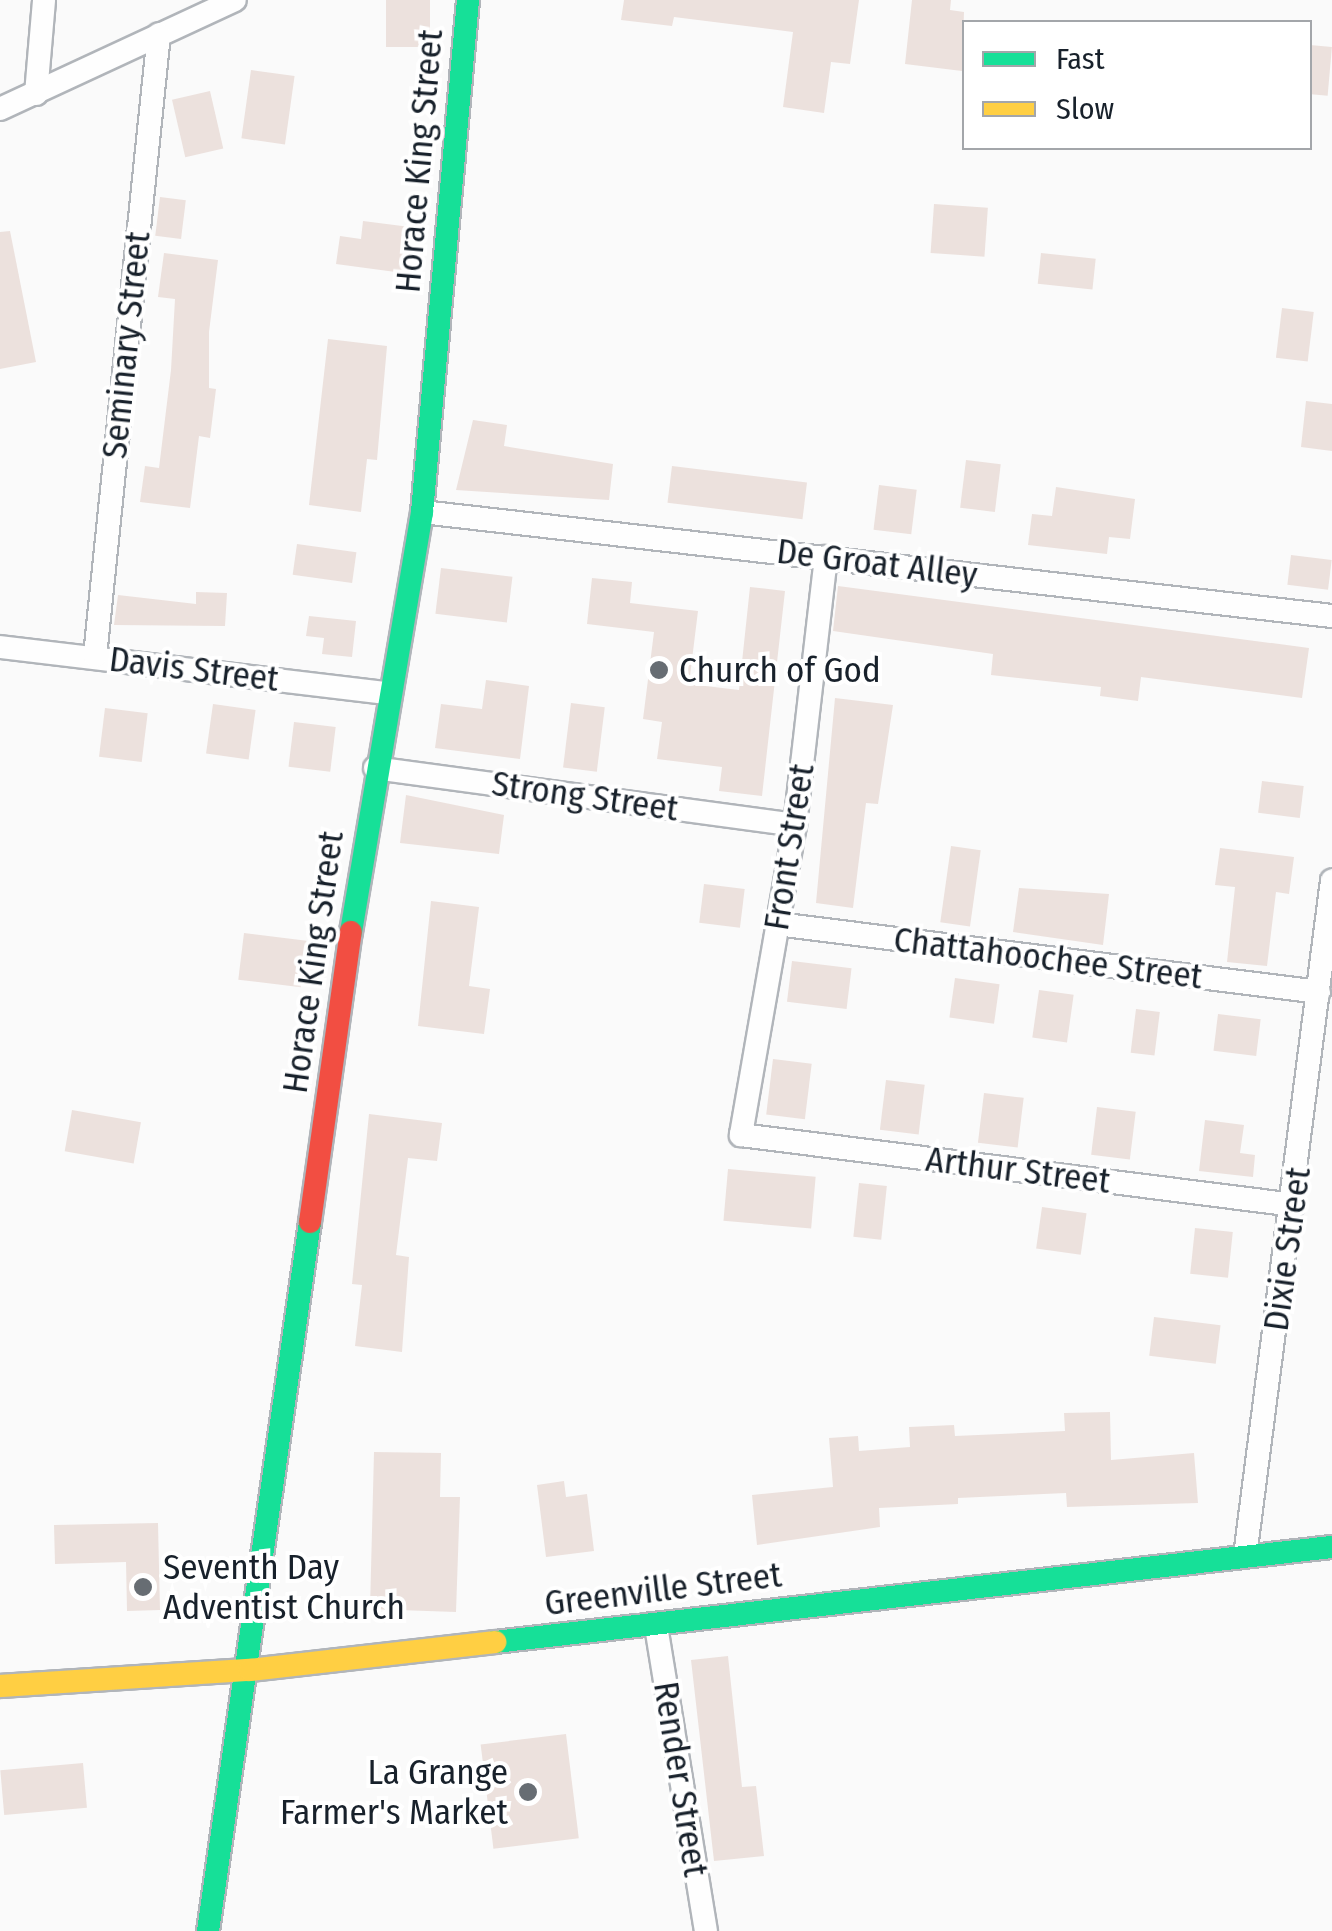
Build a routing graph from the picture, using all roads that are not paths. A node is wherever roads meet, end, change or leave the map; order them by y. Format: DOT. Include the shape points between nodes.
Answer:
graph roads {
  1 [pos="44,0"];
  2 [pos="235,0"];
  3 [pos="468,0"];
  4 [pos="159,34"];
  5 [pos="36,94"];
  6 [pos="0,109"];
  7 [pos="422,512"];
  8 [pos="826,557"];
  9 [pos="1332,616"];
  10 [pos="0,647"];
  11 [pos="96,656"];
  12 [pos="388,694"];
  13 [pos="375,768"];
  14 [pos="795,825"];
  15 [pos="1332,882"];
  16 [pos="777,924"];
  17 [pos="1319,992"];
  18 [pos="741,1135"];
  19 [pos="1294,1205"];
  20 [pos="1332,1547"];
  21 [pos="1245,1556"];
  22 [pos="656,1626"];
  23 [pos="250,1670"];
  24 [pos="0,1686"];
  25 [pos="208,1931"];
  26 [pos="706,1931"];
  1 -- 5 [label="street"];
  2 -- 4 [label="street"];
  3 -- 7 [label="street, Horace King Street"];
  4 -- 5 [label="street"];
  4 -- 11 [label="street, Seminary Street"];
  5 -- 6 [label="street"];
  7 -- 8 [label="street, De Groat Alley"];
  7 -- 12 [label="street, Horace King Street"];
  8 -- 9 [label="street, De Groat Alley"];
  8 -- 14 [label="street, Front Street"];
  10 -- 11 [label="street, Davis Street"];
  11 -- 12 [label="street, Davis Street"];
  12 -- 13 [label="street, Horace King Street"];
  13 -- 14 [label="street, Strong Street"];
  13 -- 23 [label="street, Horace King Street"];
  14 -- 16 [label="street, Front Street"];
  15 -- 17 [label="street, Dixie Street"];
  16 -- 17 [label="street, Chattahoochee Street"];
  16 -- 18 [label="street, Front Street"];
  17 -- 19 [label="street, Dixie Street"];
  18 -- 19 [label="street, Arthur Street"];
  19 -- 21 [label="street, Dixie Street"];
  20 -- 21 [label="street, Greenville Street"];
  21 -- 22 [label="street, Greenville Street"];
  22 -- 23 [label="street, Greenville Street"];
  22 -- 26 [label="street, Render Street"];
  23 -- 24 [label="street, Greenville Street"];
  23 -- 25 [label="street, Horace King Street"];
}
